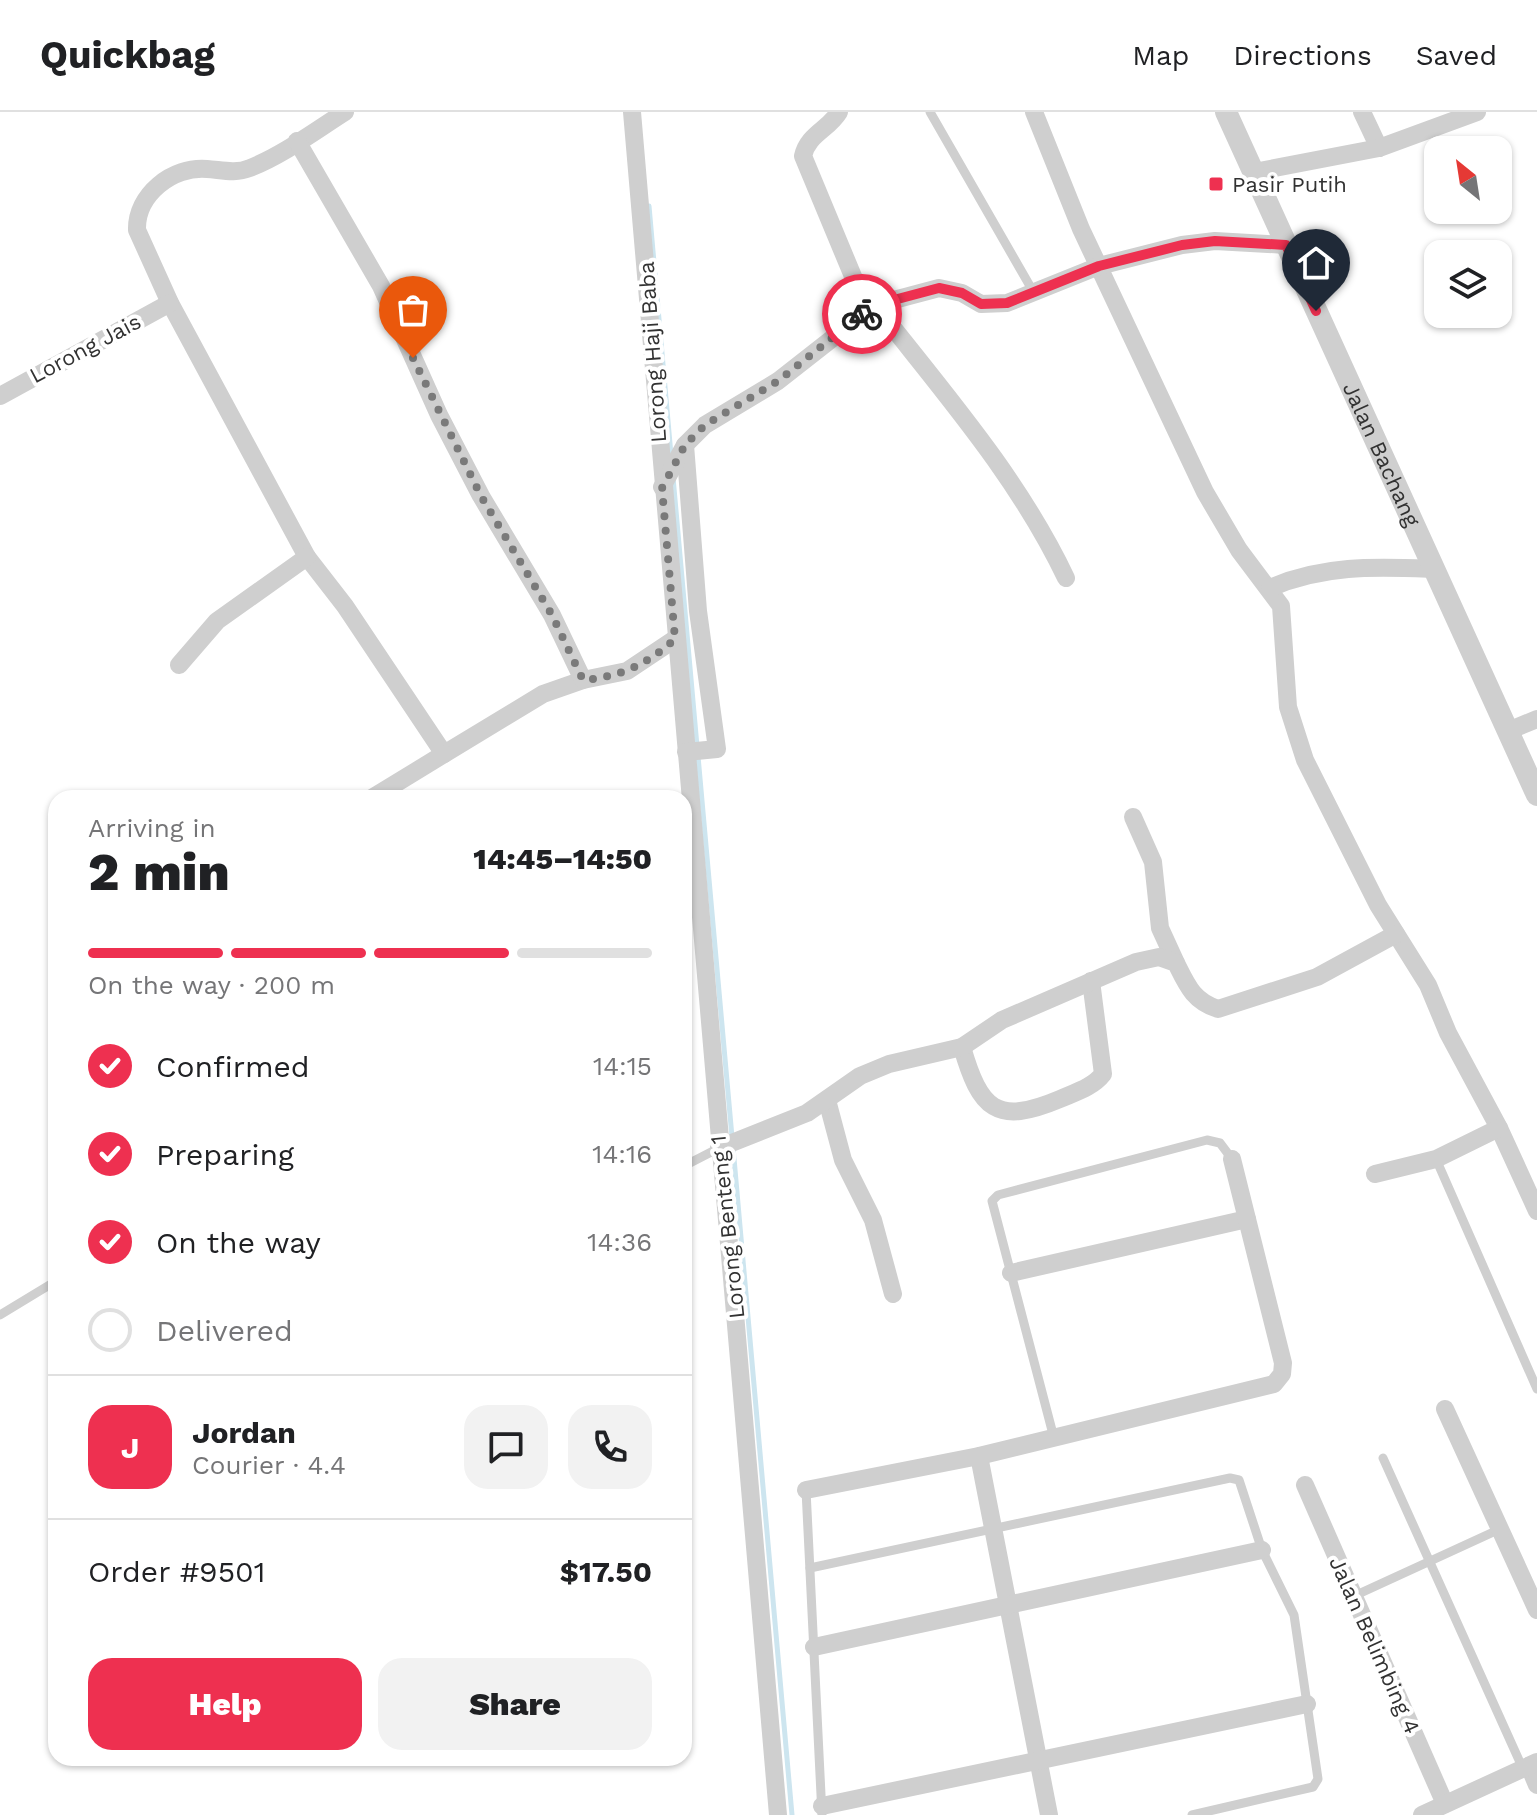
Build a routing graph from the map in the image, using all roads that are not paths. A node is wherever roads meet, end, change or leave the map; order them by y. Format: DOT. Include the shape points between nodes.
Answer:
graph roads {
  1 [pos="345,112"];
  2 [pos="632,112"];
  3 [pos="839,112"];
  4 [pos="930,112"];
  5 [pos="1034,112"];
  6 [pos="1226,112"];
  7 [pos="1362,112"];
  8 [pos="1477,112"];
  9 [pos="1435,120"];
  10 [pos="297,141"];
  11 [pos="1379,148"];
  12 [pos="1254,172"];
  13 [pos="1286,245"];
  14 [pos="1099,266"];
  15 [pos="1035,295"];
  16 [pos="170,303"];
  17 [pos="871,308"];
  18 [pos="0,396"];
  19 [pos="684,448"];
  20 [pos="665,482"];
  21 [pos="307,557"];
  22 [pos="1435,569"];
  23 [pos="1066,578"];
  24 [pos="1270,588"];
  25 [pos="675,639"];
  26 [pos="179,665"];
  27 [pos="583,680"];
  28 [pos="1537,719"];
  29 [pos="1508,731"];
  30 [pos="694,751"];
  31 [pos="444,754"];
  32 [pos="1532,771"];
  33 [pos="385,790"];
  34 [pos="1537,795"];
  35 [pos="1133,817"];
  36 [pos="1396,934"];
  37 [pos="1176,963"];
  38 [pos="1091,981"];
  39 [pos="962,1047"];
  40 [pos="827,1100"];
  41 [pos="1499,1128"];
  42 [pos="723,1146"];
  43 [pos="1232,1159"];
  44 [pos="1436,1159"];
  45 [pos="692,1162"];
  46 [pos="1375,1174"];
  47 [pos="1537,1211"];
  48 [pos="1247,1219"];
  49 [pos="1011,1273"];
  50 [pos="48,1286"];
  51 [pos="893,1294"];
  52 [pos="0,1315"];
  53 [pos="1537,1389"];
  54 [pos="1445,1409"];
  55 [pos="1054,1438"];
  56 [pos="979,1456"];
  57 [pos="1383,1458"];
  58 [pos="1305,1485"];
  59 [pos="806,1490"];
  60 [pos="993,1529"];
  61 [pos="1500,1529"];
  62 [pos="1262,1550"];
  63 [pos="1429,1562"];
  64 [pos="810,1568"];
  65 [pos="1354,1596"];
  66 [pos="1007,1605"];
  67 [pos="1537,1610"];
  68 [pos="814,1647"];
  69 [pos="1307,1704"];
  70 [pos="1036,1760"];
  71 [pos="1530,1766"];
  72 [pos="1537,1785"];
  73 [pos="1445,1804"];
  74 [pos="822,1810"];
  75 [pos="778,1815"];
  76 [pos="1049,1815"];
  77 [pos="1192,1815"];
  78 [pos="1422,1815"];
  1 -- 10 [label="street"];
  2 -- 20 [label="street, Lorong Haji Baba"];
  3 -- 17 [label="street" via="805,146 804,164"];
  4 -- 15 [label="lane"];
  5 -- 14 [label="street"];
  6 -- 12 [label="street, Jalan Bachang"];
  7 -- 11 [label="street"];
  8 -- 9 [label="street"];
  9 -- 11 [label="street"];
  10 -- 16 [label="street" via="248,169 206,168 173,176 142,201 137,230"];
  10 -- 27 [label="street" via="381,286 439,415"];
  11 -- 12 [label="street"];
  12 -- 13 [label="street, Jalan Bachang"];
  13 -- 14 [label="street" via="1215,241"];
  13 -- 22 [label="street, Jalan Bachang"];
  14 -- 15 [label="street"];
  14 -- 24 [label="street" via="1205,492 1239,550"];
  15 -- 17 [label="street" via="981,304 939,288"];
  16 -- 18 [label="street, Lorong Jais"];
  16 -- 21 [label="street"];
  17 -- 19 [label="street" via="778,381 705,425"];
  17 -- 23 [label="street" via="1009,478"];
  19 -- 20 [label="street"];
  19 -- 30 [label="street" via="717,749"];
  20 -- 25 [label="street, Lorong Haji Baba"];
  21 -- 26 [label="street" via="217,621"];
  21 -- 31 [label="street"];
  22 -- 24 [label="street" via="1354,567 1292,578"];
  22 -- 29 [label="street, Jalan Bachang"];
  24 -- 36 [label="street" via="1281,606 1288,707 1305,760"];
  25 -- 27 [label="street" via="627,671"];
  25 -- 30 [label="street, Lorong Benteng 1"];
  27 -- 31 [label="street" via="543,694"];
  28 -- 29 [label="street"];
  29 -- 32 [label="street, Jalan Bachang"];
  30 -- 42 [label="street, Lorong Benteng 1"];
  31 -- 33 [label="street"];
  32 -- 34 [label="street, Jalan Bachang"];
  35 -- 37 [label="street" via="1153,862 1160,928"];
  36 -- 37 [label="street" via="1317,977 1218,1009 1201,1003 1189,990"];
  36 -- 41 [label="street" via="1428,985"];
  37 -- 38 [label="street" via="1159,957"];
  38 -- 39 [label="street" via="1002,1020"];
  38 -- 39 [label="street" via="1103,1057 1097,1082 1037,1109 1002,1110 983,1099"];
  39 -- 40 [label="street" via="889,1064 860,1076"];
  40 -- 42 [label="street"];
  40 -- 51 [label="street" via="843,1160 873,1220"];
  41 -- 44 [label="street"];
  41 -- 47 [label="street"];
  42 -- 45 [label="lane"];
  42 -- 75 [label="street, Lorong Benteng 1"];
  43 -- 48 [label="street"];
  43 -- 49 [label="lane" via="1220,1143 1207,1140 998,1195 992,1201"];
  44 -- 46 [label="street"];
  44 -- 53 [label="lane"];
  48 -- 49 [label="street"];
  48 -- 55 [label="street" via="1283,1363 1274,1384"];
  49 -- 55 [label="lane"];
  50 -- 52 [label="lane"];
  54 -- 61 [label="street"];
  55 -- 56 [label="street"];
  56 -- 59 [label="street"];
  56 -- 60 [label="street"];
  57 -- 63 [label="lane"];
  58 -- 65 [label="street, Jalan Belimbing 4"];
  59 -- 64 [label="lane"];
  60 -- 62 [label="lane" via="1230,1478 1239,1480"];
  60 -- 64 [label="lane"];
  60 -- 66 [label="street"];
  61 -- 63 [label="lane"];
  61 -- 67 [label="street"];
  62 -- 66 [label="street"];
  62 -- 69 [label="lane" via="1294,1615"];
  63 -- 65 [label="lane"];
  63 -- 71 [label="lane"];
  64 -- 68 [label="lane"];
  65 -- 73 [label="street, Jalan Belimbing 4"];
  66 -- 68 [label="street"];
  66 -- 70 [label="street"];
  68 -- 74 [label="lane"];
  69 -- 70 [label="street"];
  69 -- 77 [label="lane" via="1318,1779 1313,1787"];
  70 -- 74 [label="street"];
  70 -- 76 [label="street"];
  71 -- 72 [label="street"];
  71 -- 73 [label="street"];
  73 -- 78 [label="street"];
}
